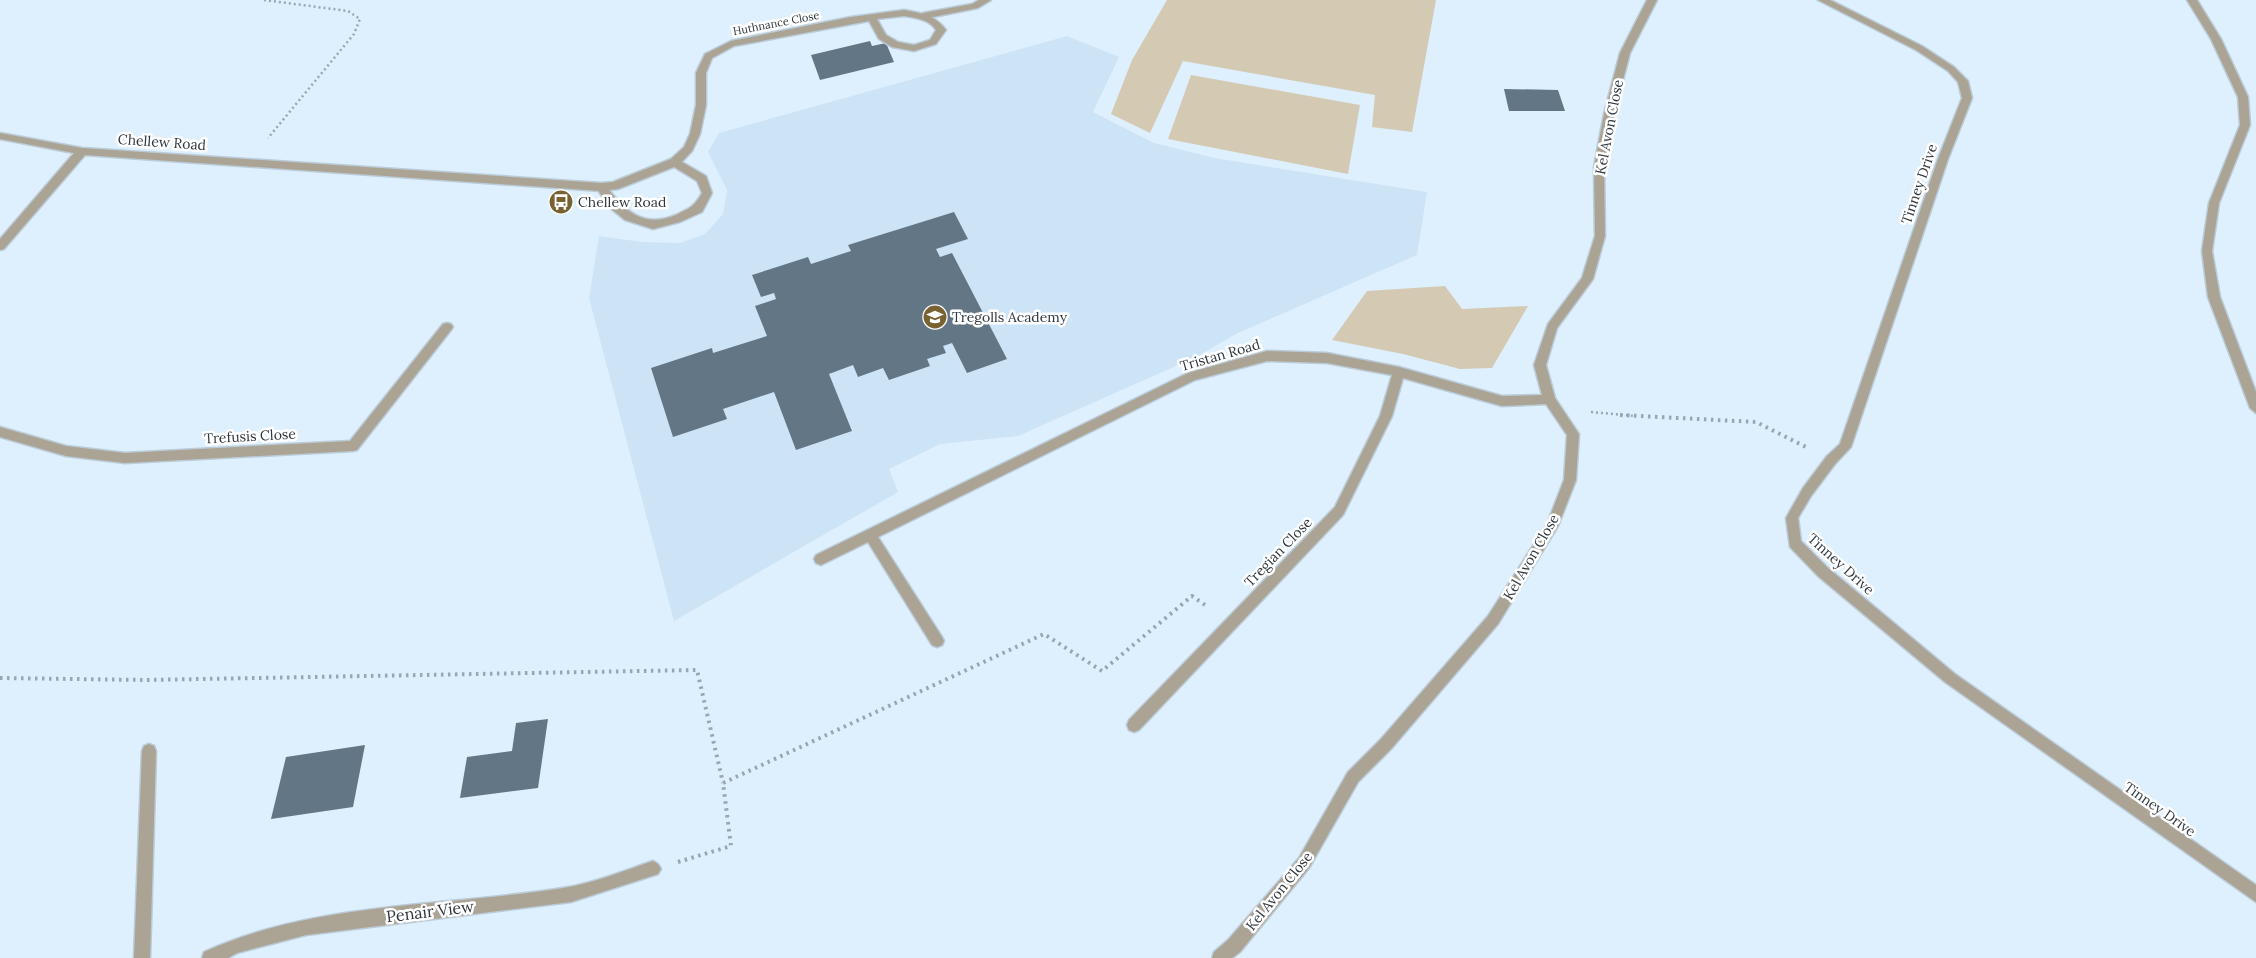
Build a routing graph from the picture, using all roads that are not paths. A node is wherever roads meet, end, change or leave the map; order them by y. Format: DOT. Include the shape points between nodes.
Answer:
graph roads {
  1 [pos="986,0"];
  2 [pos="1652,0"];
  3 [pos="2192,0"];
  4 [pos="1830,1"];
  5 [pos="923,16"];
  6 [pos="872,18"];
  7 [pos="700,105"];
  8 [pos="0,136"];
  9 [pos="82,151"];
  10 [pos="675,162"];
  11 [pos="601,187"];
  12 [pos="0,246"];
  13 [pos="447,327"];
  14 [pos="1399,372"];
  15 [pos="1549,399"];
  16 [pos="2256,408"];
  17 [pos="0,432"];
  18 [pos="870,535"];
  19 [pos="821,559"];
  20 [pos="937,641"];
  21 [pos="1134,724"];
  22 [pos="148,751"];
  23 [pos="653,869"];
  24 [pos="2256,894"];
  25 [pos="142,958"];
  26 [pos="210,958"];
  27 [pos="1220,958"];
  1 -- 5 [label="street, Huthnance Close" via="975,6"];
  2 -- 15 [label="street, Kel Avon Close" via="1624,53 1609,114 1599,166 1600,236 1587,279 1552,327 1540,365"];
  3 -- 16 [label="street" via="2216,39 2243,97 2245,125 2214,203 2207,251 2214,297"];
  4 -- 24 [label="street, Tinney Drive" via="1952,69 1963,81 1966,98 1845,447 1830,460 1792,518 1795,543 1823,572 1950,678"];
  5 -- 6 [label="street, Huthnance Close" via="904,13"];
  5 -- 6 [label="street" via="942,30 933,42 914,48 895,45 882,37"];
  6 -- 7 [label="street, Huthnance Close" via="731,44 708,56 701,73"];
  7 -- 10 [label="street, Chellew Road" via="695,134"];
  8 -- 9 [label="street, Chellew Road"];
  9 -- 11 [label="street, Chellew Road"];
  9 -- 12 [label="street"];
  10 -- 11 [label="street, Chellew Road" via="614,186"];
  10 -- 11 [label="street" via="702,179 707,193 698,209 676,219 653,225 629,217 613,204"];
  13 -- 17 [label="street, Trefusis Close" via="353,446 125,458 66,451"];
  14 -- 15 [label="street, Tristan Road" via="1502,401"];
  14 -- 18 [label="street, Tristan Road" via="1327,358 1267,356 1192,376"];
  14 -- 21 [label="street, Tregian Close" via="1386,416 1339,511"];
  15 -- 27 [label="street, Kel Avon Close" via="1572,434 1570,480 1552,526 1493,620 1386,744 1352,777 1304,863 1234,946"];
  18 -- 19 [label="street, Tristan Road"];
  18 -- 20 [label="street"];
  22 -- 25 [label="street"];
  23 -- 26 [label="street, Penair View" via="570,894 306,927 236,946"];
}
